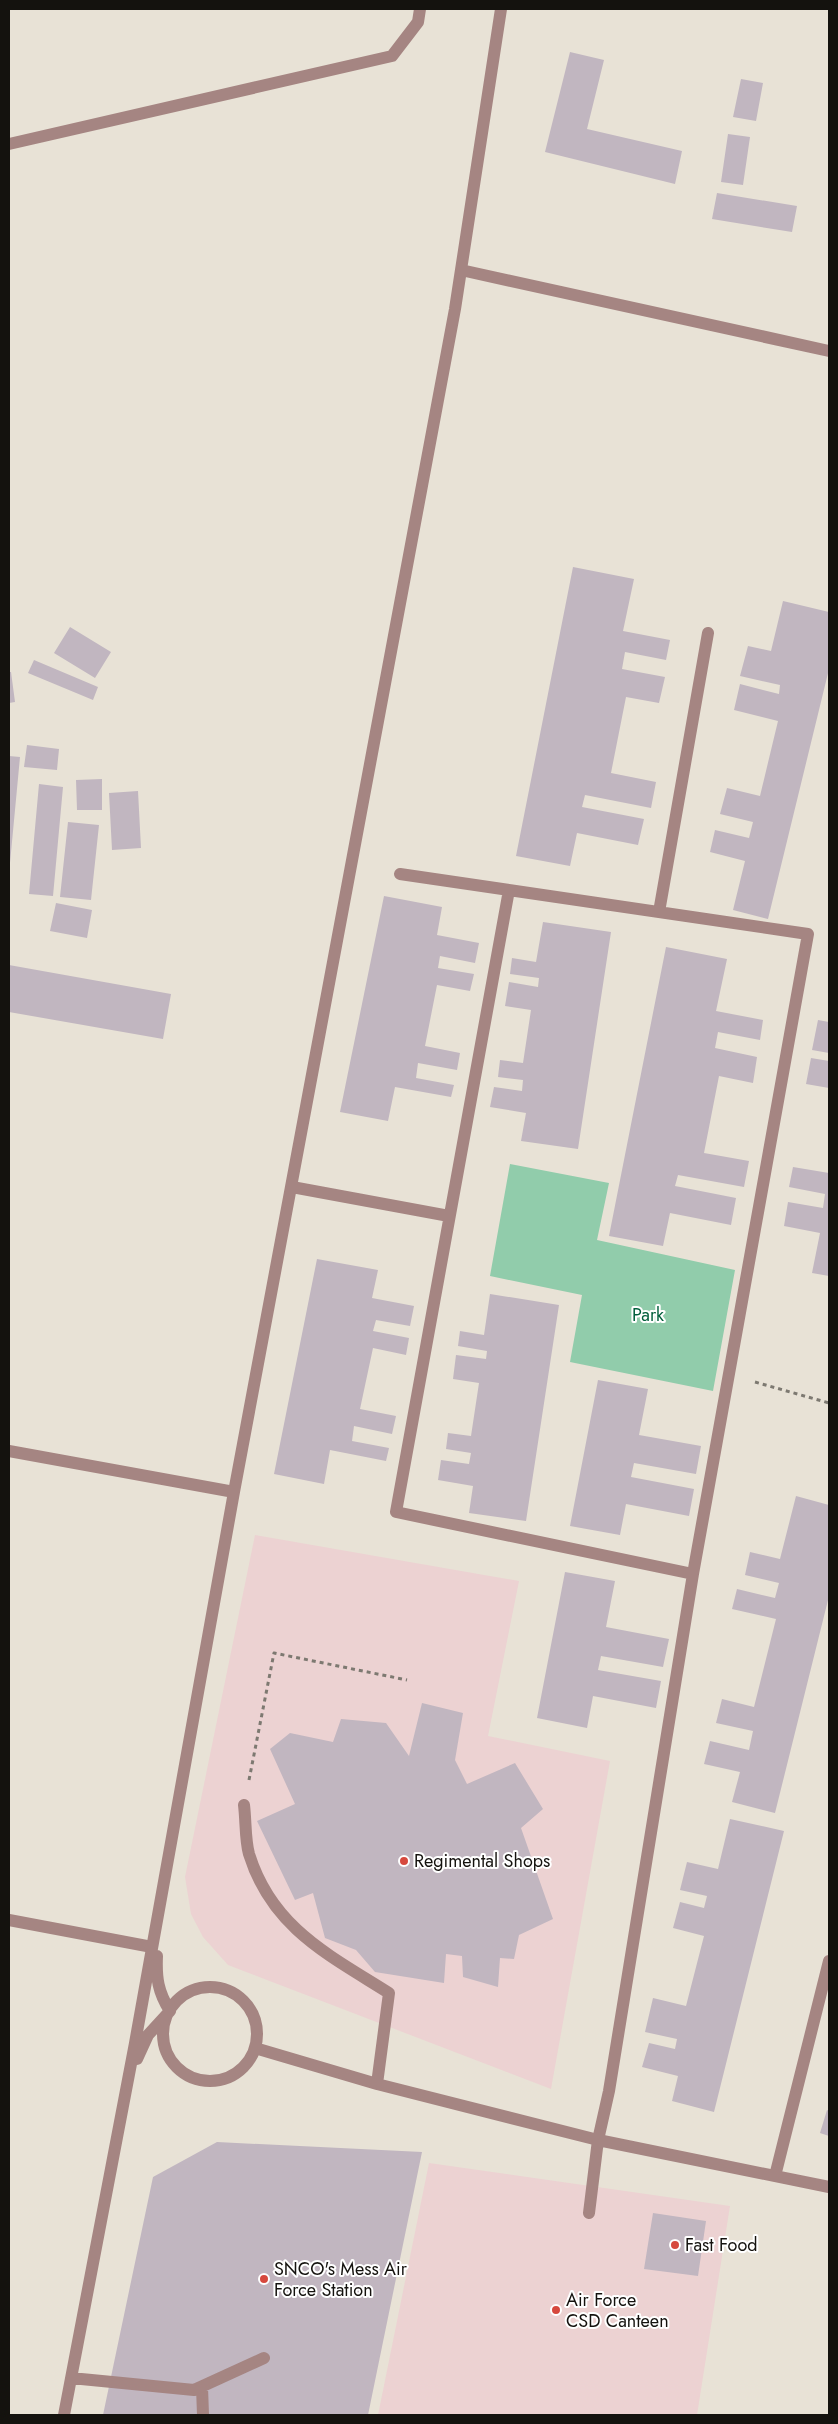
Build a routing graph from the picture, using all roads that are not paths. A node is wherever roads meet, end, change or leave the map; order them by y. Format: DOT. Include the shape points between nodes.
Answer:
graph roads {
  1 [pos="420,9"];
  2 [pos="501,9"];
  3 [pos="9,144"];
  4 [pos="461,270"];
  5 [pos="829,351"];
  6 [pos="708,633"];
  7 [pos="400,874"];
  8 [pos="509,890"];
  9 [pos="659,912"];
  10 [pos="292,1187"];
  11 [pos="450,1216"];
  12 [pos="9,1451"];
  13 [pos="234,1492"];
  14 [pos="693,1574"];
  15 [pos="244,1805"];
  16 [pos="9,1920"];
  17 [pos="156,1929"];
  18 [pos="152,1947"];
  19 [pos="829,1961"];
  20 [pos="170,2011"];
  21 [pos="255,2048"];
  22 [pos="377,2084"];
  23 [pos="127,2085"];
  24 [pos="598,2140"];
  25 [pos="775,2176"];
  26 [pos="813,2184"];
  27 [pos="829,2187"];
  28 [pos="829,2194"];
  29 [pos="589,2213"];
  30 [pos="264,2358"];
  31 [pos="71,2378"];
  32 [pos="202,2387"];
  33 [pos="64,2415"];
  34 [pos="203,2415"];
  1 -- 3 [label="street" via="418,22 392,56"];
  2 -- 4 [label="street"];
  4 -- 5 [label="street"];
  4 -- 10 [label="street"];
  6 -- 9 [label="street"];
  7 -- 8 [label="street"];
  8 -- 9 [label="street"];
  8 -- 11 [label="street"];
  9 -- 14 [label="street" via="808,934"];
  10 -- 11 [label="street"];
  10 -- 13 [label="street"];
  11 -- 14 [label="street" via="396,1512"];
  12 -- 13 [label="street"];
  13 -- 17 [label="street"];
  14 -- 24 [label="street" via="609,2091"];
  15 -- 22 [label="street" via="249,1854 270,1901 307,1941 389,1993"];
  16 -- 18 [label="street"];
  17 -- 18 [label="street"];
  17 -- 20 [label="street" via="156,1981"];
  18 -- 23 [label="street"];
  19 -- 25 [label="street"];
  20 -- 21 [label="street" via="178,2000 202,1988 229,1991 250,2009 258,2034"];
  20 -- 21 [label="street" via="164,2025 164,2041 178,2069 192,2077 215,2080 237,2073"];
  20 -- 23 [label="street" via="148,2035"];
  21 -- 22 [label="street"];
  22 -- 24 [label="street"];
  23 -- 31 [label="street"];
  24 -- 25 [label="street"];
  24 -- 29 [label="street"];
  25 -- 26 [label="street"];
  26 -- 27 [label="street"];
  26 -- 28 [label="street"];
  30 -- 32 [label="street"];
  31 -- 32 [label="street" via="194,2390"];
  31 -- 33 [label="street"];
  32 -- 34 [label="street"];
}
